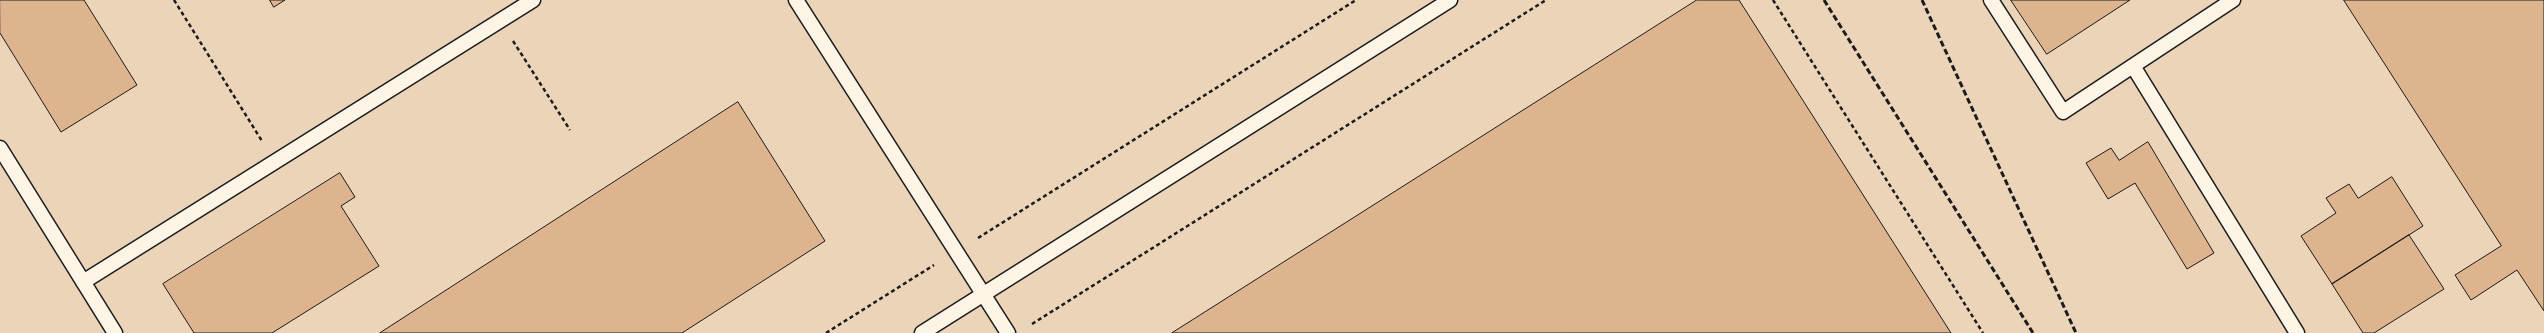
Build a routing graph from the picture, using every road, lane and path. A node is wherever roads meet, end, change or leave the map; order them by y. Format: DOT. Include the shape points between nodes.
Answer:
graph roads {
  1 [pos="174,0"];
  2 [pos="533,0"];
  3 [pos="796,0"];
  4 [pos="1356,0"];
  5 [pos="1450,0"];
  6 [pos="1546,0"];
  7 [pos="1772,0"];
  8 [pos="1991,0"];
  9 [pos="2233,0"];
  10 [pos="500,21"];
  11 [pos="2133,66"];
  12 [pos="570,130"];
  13 [pos="0,148"];
  14 [pos="275,161"];
  15 [pos="956,251"];
  16 [pos="84,282"];
  17 [pos="984,294"];
  18 [pos="1030,325"];
  19 [pos="115,333"];
  20 [pos="826,333"];
  21 [pos="922,333"];
  22 [pos="1008,333"];
  23 [pos="1983,333"];
  24 [pos="2297,333"];
  1 -- 14 [label="path"];
  2 -- 10 [label="lane"];
  3 -- 15 [label="lane"];
  4 -- 15 [label="path"];
  5 -- 17 [label="lane"];
  6 -- 18 [label="path"];
  7 -- 23 [label="path"];
  8 -- 11 [label="lane" via="2063,112"];
  9 -- 11 [label="lane"];
  10 -- 12 [label="path"];
  10 -- 14 [label="lane"];
  11 -- 24 [label="lane"];
  13 -- 16 [label="lane"];
  14 -- 16 [label="lane"];
  15 -- 17 [label="lane"];
  15 -- 20 [label="path"];
  16 -- 19 [label="lane"];
  17 -- 21 [label="lane"];
  17 -- 22 [label="lane"];
}
